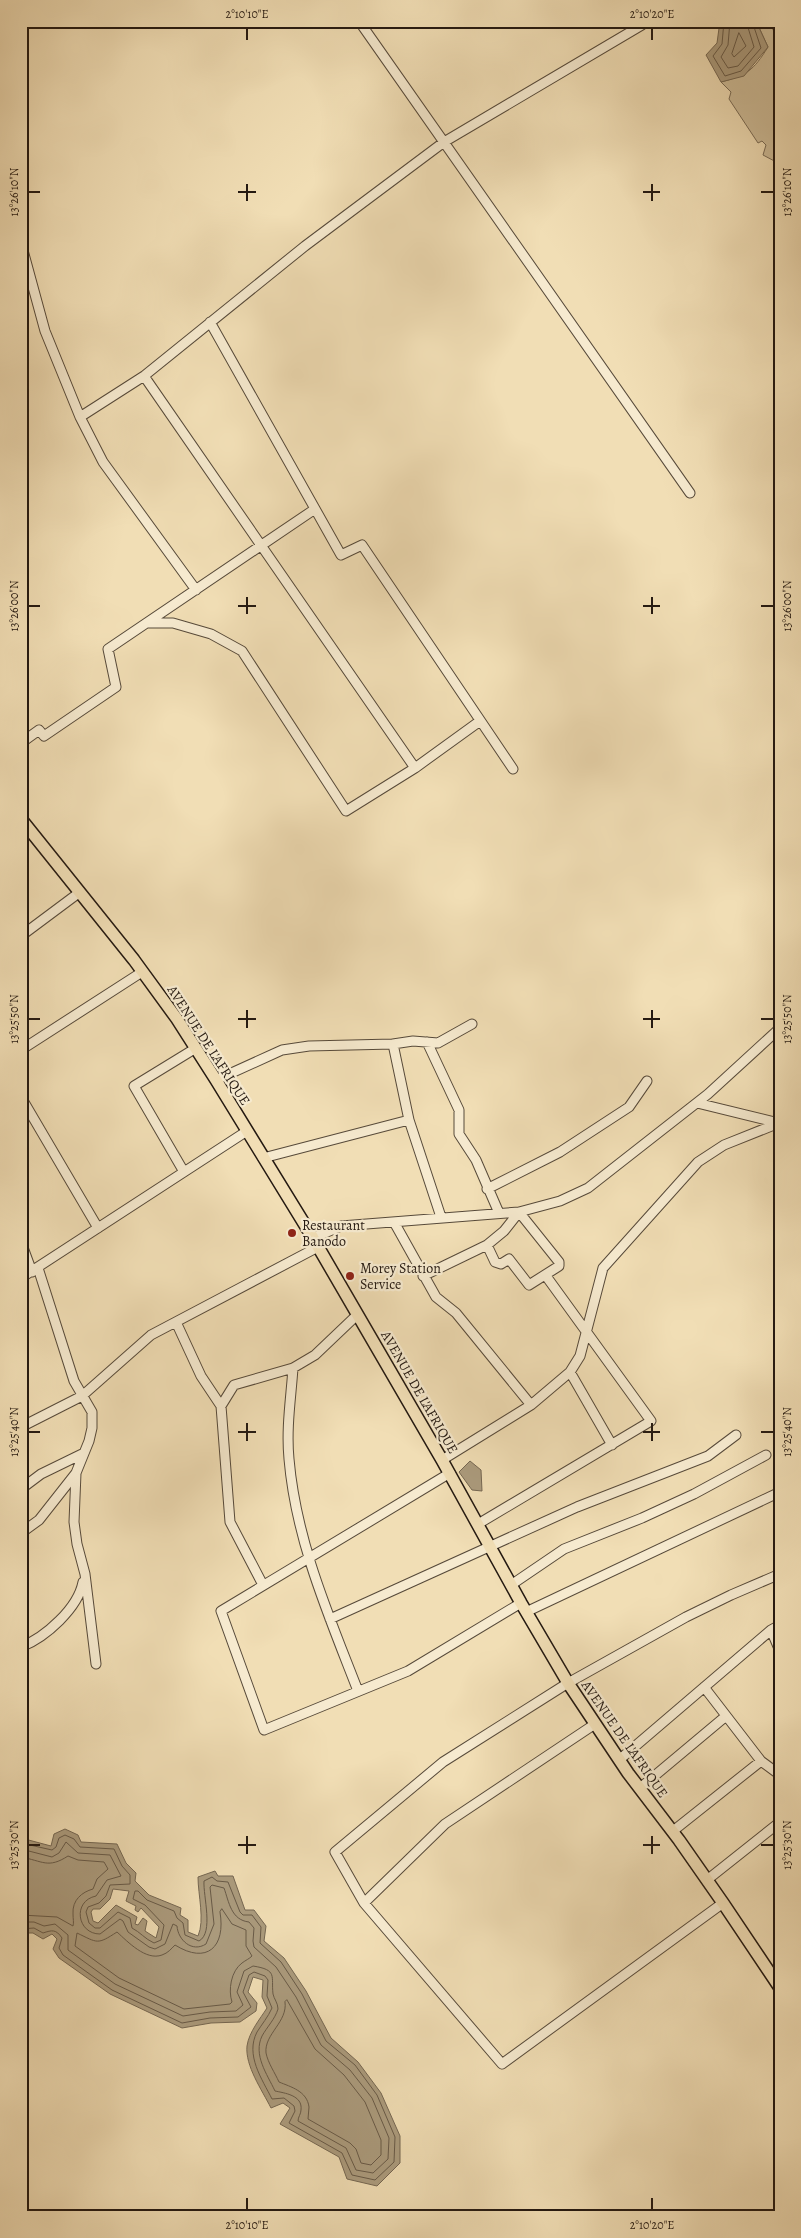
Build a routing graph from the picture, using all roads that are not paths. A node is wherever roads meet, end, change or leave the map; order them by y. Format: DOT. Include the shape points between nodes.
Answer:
graph roads {
  1 [pos="359,21"];
  2 [pos="642,26"];
  3 [pos="444,142"];
  4 [pos="21,244"];
  5 [pos="210,322"];
  6 [pos="144,376"];
  7 [pos="80,417"];
  8 [pos="690,493"];
  9 [pos="315,510"];
  10 [pos="262,545"];
  11 [pos="196,590"];
  12 [pos="147,623"];
  13 [pos="480,721"];
  14 [pos="21,742"];
  15 [pos="415,768"];
  16 [pos="513,770"];
  17 [pos="21,819"];
  18 [pos="80,892"];
  19 [pos="21,936"];
  20 [pos="142,972"];
  21 [pos="472,1024"];
  22 [pos="780,1028"];
  23 [pos="428,1042"];
  24 [pos="393,1044"];
  25 [pos="196,1048"];
  26 [pos="21,1050"];
  27 [pos="216,1080"];
  28 [pos="647,1081"];
  29 [pos="21,1097"];
  30 [pos="697,1103"];
  31 [pos="409,1120"];
  32 [pos="779,1123"];
  33 [pos="246,1131"];
  34 [pos="263,1158"];
  35 [pos="184,1172"];
  36 [pos="488,1189"];
  37 [pos="519,1212"];
  38 [pos="499,1213"];
  39 [pos="441,1218"];
  40 [pos="394,1222"];
  41 [pos="98,1228"];
  42 [pos="21,1242"];
  43 [pos="315,1242"];
  44 [pos="487,1245"];
  45 [pos="35,1270"];
  46 [pos="423,1276"];
  47 [pos="546,1276"];
  48 [pos="21,1278"];
  49 [pos="358,1315"];
  50 [pos="176,1322"];
  51 [pos="587,1331"];
  52 [pos="292,1368"];
  53 [pos="570,1372"];
  54 [pos="82,1396"];
  55 [pos="221,1406"];
  56 [pos="531,1406"];
  57 [pos="21,1427"];
  58 [pos="736,1435"];
  59 [pos="612,1445"];
  60 [pos="82,1454"];
  61 [pos="766,1455"];
  62 [pos="442,1460"];
  63 [pos="76,1473"];
  64 [pos="450,1473"];
  65 [pos="21,1489"];
  66 [pos="780,1492"];
  67 [pos="478,1524"];
  68 [pos="21,1534"];
  69 [pos="490,1548"];
  70 [pos="308,1559"];
  71 [pos="85,1574"];
  72 [pos="780,1574"];
  73 [pos="263,1585"];
  74 [pos="511,1585"];
  75 [pos="523,1608"];
  76 [pos="330,1620"];
  77 [pos="780,1625"];
  78 [pos="771,1630"];
  79 [pos="21,1647"];
  80 [pos="780,1651"];
  81 [pos="96,1664"];
  82 [pos="568,1683"];
  83 [pos="704,1687"];
  84 [pos="358,1691"];
  85 [pos="726,1716"];
  86 [pos="595,1724"];
  87 [pos="619,1760"];
  88 [pos="761,1761"];
  89 [pos="780,1775"];
  90 [pos="640,1788"];
  91 [pos="780,1822"];
  92 [pos="673,1832"];
  93 [pos="708,1880"];
  94 [pos="364,1903"];
  95 [pos="723,1903"];
  96 [pos="780,1988"];
  1 -- 3 [label="street"];
  2 -- 3 [label="street"];
  3 -- 5 [label="street"];
  3 -- 8 [label="street"];
  4 -- 7 [label="street" via="46,331"];
  5 -- 6 [label="street"];
  5 -- 9 [label="street"];
  6 -- 7 [label="street"];
  6 -- 10 [label="street"];
  7 -- 11 [label="street" via="103,462"];
  9 -- 10 [label="street"];
  9 -- 13 [label="street" via="341,555 362,546"];
  10 -- 11 [label="street"];
  10 -- 15 [label="street"];
  11 -- 12 [label="street"];
  12 -- 14 [label="street" via="108,649 116,687 44,736 39,730"];
  12 -- 15 [label="street" via="173,623 211,634 242,651 346,811"];
  13 -- 15 [label="street"];
  13 -- 16 [label="street"];
  17 -- 18 [label="main road, AVENUE DE L'AFRIQUE"];
  18 -- 19 [label="street"];
  18 -- 20 [label="main road, AVENUE DE L'AFRIQUE"];
  20 -- 25 [label="main road, AVENUE DE L'AFRIQUE"];
  20 -- 26 [label="street"];
  21 -- 23 [label="street" via="438,1042"];
  22 -- 30 [label="street"];
  23 -- 24 [label="street"];
  23 -- 36 [label="street" via="459,1110 459,1134 476,1160"];
  24 -- 27 [label="street" via="309,1046 282,1050"];
  24 -- 31 [label="street"];
  25 -- 27 [label="main road, AVENUE DE L'AFRIQUE"];
  25 -- 35 [label="street" via="134,1086"];
  27 -- 33 [label="main road, AVENUE DE L'AFRIQUE"];
  28 -- 36 [label="street" via="629,1107 560,1152"];
  29 -- 41 [label="street"];
  30 -- 32 [label="street"];
  30 -- 37 [label="street" via="588,1188 560,1201"];
  31 -- 34 [label="street"];
  31 -- 39 [label="street"];
  32 -- 51 [label="street" via="724,1145 698,1162 603,1268"];
  33 -- 34 [label="main road, AVENUE DE L'AFRIQUE"];
  33 -- 35 [label="street"];
  34 -- 43 [label="main road, AVENUE DE L'AFRIQUE"];
  35 -- 41 [label="street"];
  36 -- 38 [label="street"];
  37 -- 38 [label="street"];
  37 -- 44 [label="street"];
  37 -- 47 [label="street" via="558,1262 558,1266"];
  38 -- 39 [label="street"];
  39 -- 40 [label="street"];
  40 -- 43 [label="street" via="341,1226"];
  40 -- 46 [label="street"];
  41 -- 45 [label="street"];
  42 -- 45 [label="street"];
  43 -- 49 [label="main road, AVENUE DE L'AFRIQUE"];
  43 -- 50 [label="street"];
  44 -- 46 [label="street"];
  44 -- 47 [label="street" via="495,1262 501,1264 509,1259 529,1285"];
  45 -- 48 [label="street"];
  45 -- 54 [label="street"];
  46 -- 56 [label="street" via="436,1297 456,1313"];
  47 -- 51 [label="street"];
  49 -- 52 [label="street" via="315,1356"];
  49 -- 62 [label="main road, AVENUE DE L'AFRIQUE"];
  50 -- 54 [label="street" via="151,1334"];
  50 -- 55 [label="street" via="201,1376"];
  51 -- 53 [label="street" via="580,1356"];
  51 -- 59 [label="street" via="651,1421"];
  52 -- 55 [label="street" via="234,1385"];
  52 -- 70 [label="street" via="289,1459"];
  53 -- 56 [label="street"];
  53 -- 59 [label="street"];
  54 -- 57 [label="street"];
  54 -- 60 [label="street" via="92,1412 89,1441"];
  55 -- 73 [label="street" via="230,1522"];
  56 -- 62 [label="street"];
  58 -- 69 [label="street" via="708,1456 577,1507"];
  59 -- 67 [label="street"];
  60 -- 63 [label="street"];
  60 -- 65 [label="street" via="41,1474"];
  61 -- 74 [label="street" via="694,1494 564,1549"];
  62 -- 64 [label="main road, AVENUE DE L'AFRIQUE"];
  63 -- 68 [label="street" via="39,1520"];
  63 -- 71 [label="street" via="74,1522"];
  64 -- 67 [label="main road, AVENUE DE L'AFRIQUE"];
  64 -- 70 [label="street"];
  66 -- 75 [label="street"];
  67 -- 69 [label="main road, AVENUE DE L'AFRIQUE"];
  69 -- 74 [label="main road, AVENUE DE L'AFRIQUE"];
  69 -- 76 [label="street"];
  70 -- 73 [label="street"];
  70 -- 76 [label="street"];
  71 -- 79 [label="street" via="82,1590 73,1606 31,1643"];
  71 -- 81 [label="street"];
  72 -- 82 [label="street" via="686,1617"];
  73 -- 84 [label="street" via="221,1611 264,1730"];
  74 -- 75 [label="main road, AVENUE DE L'AFRIQUE"];
  75 -- 82 [label="main road, AVENUE DE L'AFRIQUE"];
  75 -- 84 [label="street" via="408,1671"];
  76 -- 84 [label="street"];
  77 -- 78 [label="street"];
  78 -- 80 [label="street"];
  78 -- 83 [label="street"];
  82 -- 86 [label="main road, AVENUE DE L'AFRIQUE"];
  82 -- 94 [label="street" via="443,1762 335,1852"];
  83 -- 85 [label="street"];
  83 -- 87 [label="street"];
  85 -- 88 [label="street"];
  85 -- 90 [label="street"];
  86 -- 87 [label="main road, AVENUE DE L'AFRIQUE"];
  86 -- 94 [label="street" via="445,1824"];
  87 -- 90 [label="main road, AVENUE DE L'AFRIQUE"];
  88 -- 89 [label="street"];
  88 -- 92 [label="street"];
  90 -- 92 [label="main road, AVENUE DE L'AFRIQUE"];
  91 -- 93 [label="street"];
  92 -- 93 [label="main road, AVENUE DE L'AFRIQUE"];
  93 -- 95 [label="main road, AVENUE DE L'AFRIQUE"];
  94 -- 95 [label="street" via="502,2064"];
  95 -- 96 [label="main road, AVENUE DE L'AFRIQUE"];
}
